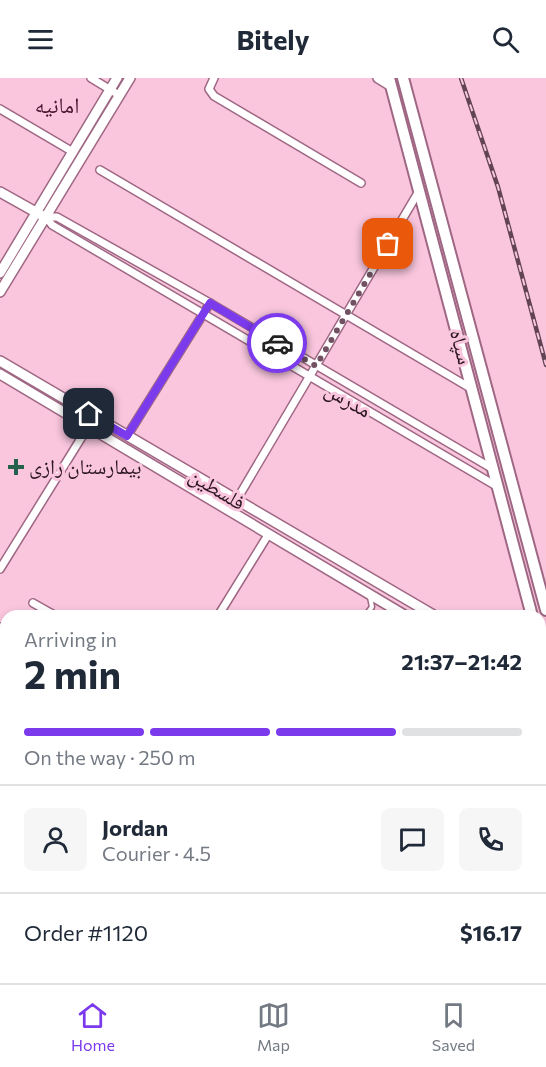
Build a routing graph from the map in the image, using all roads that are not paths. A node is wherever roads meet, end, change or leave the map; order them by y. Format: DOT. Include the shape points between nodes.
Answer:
graph roads {
  1 [pos="91,78"];
  2 [pos="117,78"];
  3 [pos="130,78"];
  4 [pos="214,78"];
  5 [pos="378,78"];
  6 [pos="402,78"];
  7 [pos="390,82"];
  8 [pos="110,90"];
  9 [pos="119,95"];
  10 [pos="0,109"];
  11 [pos="73,152"];
  12 [pos="100,170"];
  13 [pos="361,183"];
  14 [pos="419,191"];
  15 [pos="0,192"];
  16 [pos="37,213"];
  17 [pos="46,217"];
  18 [pos="0,272"];
  19 [pos="0,292"];
  20 [pos="210,303"];
  21 [pos="204,315"];
  22 [pos="346,316"];
  23 [pos="0,361"];
  24 [pos="316,366"];
  25 [pos="0,374"];
  26 [pos="309,377"];
  27 [pos="472,389"];
  28 [pos="88,427"];
  29 [pos="127,436"];
  30 [pos="493,470"];
  31 [pos="498,488"];
  32 [pos="236,501"];
  33 [pos="268,535"];
  34 [pos="327,555"];
  35 [pos="320,566"];
  36 [pos="0,569"];
  37 [pos="370,596"];
  38 [pos="33,603"];
  39 [pos="45,610"];
  40 [pos="222,610"];
  41 [pos="370,610"];
  42 [pos="394,610"];
  43 [pos="424,610"];
  44 [pos="530,610"];
  45 [pos="546,610"];
  1 -- 8 [label="street"];
  2 -- 8 [label="street"];
  3 -- 9 [label="street"];
  4 -- 13 [label="street" via="209,89 214,96"];
  5 -- 7 [label="street"];
  6 -- 45 [label="main road, سپاه"];
  7 -- 14 [label="main road, سپاه"];
  8 -- 9 [label="street"];
  8 -- 11 [label="street"];
  9 -- 17 [label="street"];
  10 -- 11 [label="street"];
  11 -- 16 [label="street"];
  12 -- 22 [label="street"];
  14 -- 22 [label="street"];
  14 -- 27 [label="main road, سپاه"];
  15 -- 16 [label="street, مدرس"];
  16 -- 17 [label="street, مدرس"];
  16 -- 18 [label="street"];
  17 -- 19 [label="street"];
  17 -- 20 [label="street, مدرس" via="57,217"];
  17 -- 21 [label="street, مدرس" via="52,225"];
  20 -- 21 [label="street"];
  20 -- 24 [label="street, مدرس"];
  21 -- 26 [label="street, مدرس"];
  21 -- 29 [label="street"];
  22 -- 24 [label="street"];
  22 -- 27 [label="street"];
  23 -- 29 [label="street, فلسطین"];
  24 -- 26 [label="street"];
  24 -- 30 [label="street, مدرس"];
  25 -- 28 [label="street, فلسطین"];
  26 -- 31 [label="street, مدرس"];
  26 -- 32 [label="street"];
  27 -- 30 [label="main road, سپاه"];
  28 -- 33 [label="street, فلسطین"];
  28 -- 36 [label="street"];
  29 -- 32 [label="street, فلسطین"];
  30 -- 31 [label="main road, سپاه"];
  31 -- 44 [label="main road, سپاه"];
  32 -- 34 [label="street, فلسطین"];
  33 -- 35 [label="street, فلسطین"];
  33 -- 40 [label="street"];
  34 -- 35 [label="street"];
  34 -- 43 [label="street, فلسطین"];
  35 -- 37 [label="street, فلسطین"];
  37 -- 41 [label="lane"];
  37 -- 42 [label="street, فلسطین"];
  38 -- 39 [label="street"];
}
